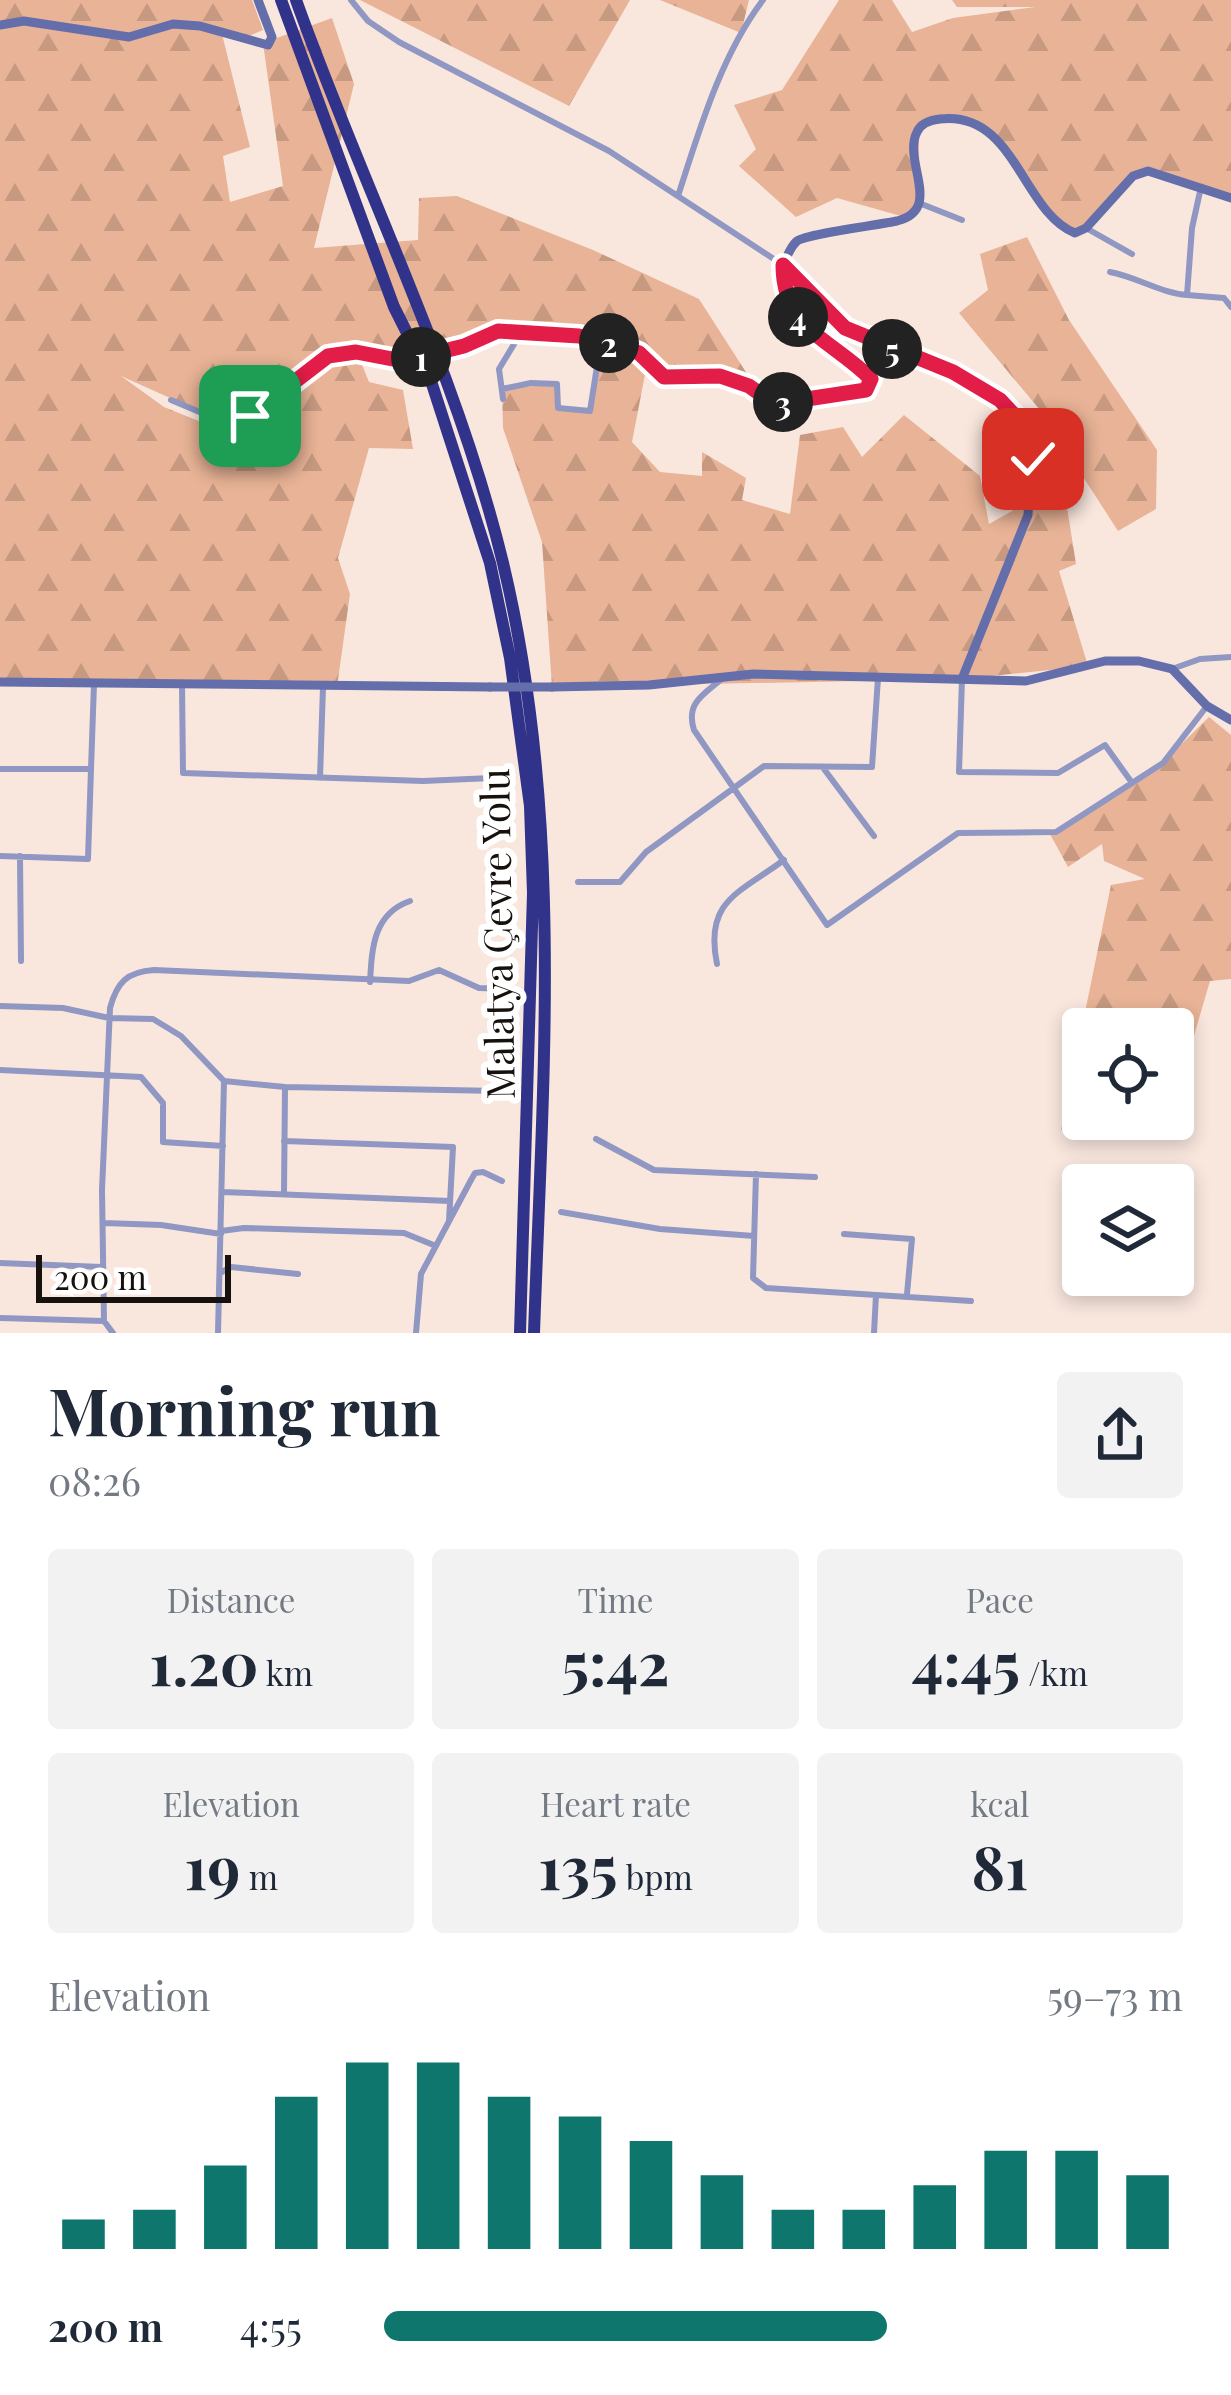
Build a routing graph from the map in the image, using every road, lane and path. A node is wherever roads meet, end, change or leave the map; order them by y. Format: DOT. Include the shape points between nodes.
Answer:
graph roads {
  1 [pos="258,0"];
  2 [pos="281,0"];
  3 [pos="296,0"];
  4 [pos="351,0"];
  5 [pos="763,0"];
  6 [pos="0,25"];
  7 [pos="1201,187"];
  8 [pos="678,196"];
  9 [pos="1231,198"];
  10 [pos="919,203"];
  11 [pos="962,220"];
  12 [pos="1086,228"];
  13 [pos="1132,254"];
  14 [pos="783,265"];
  15 [pos="1110,272"];
  16 [pos="1186,295"];
  17 [pos="1231,307"];
  18 [pos="522,332"];
  19 [pos="601,341"];
  20 [pos="502,389"];
  21 [pos="503,399"];
  22 [pos="171,400"];
  23 [pos="1231,657"];
  24 [pos="1172,669"];
  25 [pos="727,675"];
  26 [pos="878,678"];
  27 [pos="962,679"];
  28 [pos="0,682"];
  29 [pos="94,683"];
  30 [pos="182,684"];
  31 [pos="323,686"];
  32 [pos="1207,706"];
  33 [pos="1231,720"];
  34 [pos="0,769"];
  35 [pos="91,769"];
  36 [pos="824,769"];
  37 [pos="320,778"];
  38 [pos="492,778"];
  39 [pos="1131,781"];
  40 [pos="733,787"];
  41 [pos="874,836"];
  42 [pos="0,856"];
  43 [pos="20,856"];
  44 [pos="784,860"];
  45 [pos="578,882"];
  46 [pos="410,901"];
  47 [pos="21,961"];
  48 [pos="717,964"];
  49 [pos="370,982"];
  50 [pos="509,989"];
  51 [pos="0,1006"];
  52 [pos="109,1018"];
  53 [pos="0,1070"];
  54 [pos="106,1076"];
  55 [pos="224,1082"];
  56 [pos="285,1087"];
  57 [pos="500,1091"];
  58 [pos="596,1139"];
  59 [pos="284,1141"];
  60 [pos="224,1146"];
  61 [pos="756,1174"];
  62 [pos="815,1177"];
  63 [pos="502,1181"];
  64 [pos="222,1192"];
  65 [pos="284,1193"];
  66 [pos="450,1201"];
  67 [pos="561,1213"];
  68 [pos="449,1221"];
  69 [pos="104,1223"];
  70 [pos="221,1233"];
  71 [pos="844,1234"];
  72 [pos="754,1236"];
  73 [pos="436,1246"];
  74 [pos="0,1263"];
  75 [pos="102,1267"];
  76 [pos="220,1273"];
  77 [pos="298,1274"];
  78 [pos="876,1294"];
  79 [pos="907,1294"];
  80 [pos="970,1300"];
  81 [pos="0,1318"];
  82 [pos="104,1322"];
  83 [pos="113,1333"];
  84 [pos="218,1333"];
  85 [pos="416,1333"];
  86 [pos="520,1333"];
  87 [pos="534,1333"];
  88 [pos="874,1333"];
  1 -- 6 [label="street" via="268,45 200,26 173,24 129,37 24,21"];
  2 -- 86 [label="highway, Malatya Çevre Yolu" via="394,307 431,381 490,563 510,658 533,893"];
  3 -- 87 [label="highway, Malatya Çevre Yolu" via="475,464 523,657 546,884"];
  4 -- 8 [label="street" via="399,42 609,151"];
  5 -- 8 [label="street" via="720,81"];
  7 -- 9 [label="street"];
  7 -- 12 [label="street" via="1148,171 1133,176"];
  7 -- 16 [label="street"];
  8 -- 14 [label="street"];
  10 -- 11 [label="street"];
  10 -- 12 [label="street" via="919,127 963,118 1021,170 1061,228"];
  10 -- 14 [label="street" via="908,218 802,238"];
  12 -- 13 [label="street"];
  14 -- 19 [label="street" via="797,316 871,379 866,390 774,404 720,376 664,377 639,353"];
  14 -- 27 [label="street" via="845,328 953,372 1000,400 1033,435 1028,514"];
  15 -- 16 [label="street"];
  16 -- 17 [label="street" via="1224,298"];
  18 -- 19 [label="street"];
  18 -- 20 [label="street" via="500,369"];
  18 -- 22 [label="street, bridge" via="498,331 403,361 328,356 241,423"];
  19 -- 20 [label="street" via="590,411 558,408 557,384"];
  20 -- 21 [label="street"];
  23 -- 24 [label="street"];
  24 -- 27 [label="street" via="1105,661 1026,681"];
  24 -- 32 [label="street"];
  25 -- 26 [label="street"];
  25 -- 31 [label="street, bridge" via="649,685"];
  25 -- 40 [label="street" via="690,712"];
  26 -- 27 [label="street"];
  26 -- 36 [label="street" via="874,764"];
  27 -- 39 [label="street" via="959,772 1058,772 1105,745"];
  28 -- 29 [label="street"];
  29 -- 30 [label="street"];
  29 -- 35 [label="street"];
  30 -- 31 [label="street"];
  30 -- 37 [label="street" via="183,773"];
  31 -- 37 [label="street"];
  32 -- 33 [label="street"];
  32 -- 39 [label="street" via="1163,763"];
  34 -- 35 [label="street"];
  35 -- 43 [label="street" via="91,862"];
  36 -- 40 [label="street" via="770,764"];
  36 -- 41 [label="street"];
  37 -- 38 [label="street"];
  39 -- 44 [label="street" via="1050,834 958,833 827,925"];
  40 -- 44 [label="street"];
  40 -- 45 [label="street" via="646,853 620,883"];
  42 -- 43 [label="street"];
  43 -- 47 [label="street"];
  44 -- 48 [label="street" via="719,911"];
  46 -- 49 [label="street" via="375,933"];
  49 -- 50 [label="street" via="439,970 479,988"];
  49 -- 52 [label="street" via="140,971 121,981"];
  51 -- 52 [label="street"];
  52 -- 54 [label="street"];
  52 -- 55 [label="street" via="163,1024"];
  53 -- 54 [label="street"];
  54 -- 60 [label="street" via="141,1077 159,1097 163,1142"];
  54 -- 69 [label="street"];
  55 -- 56 [label="street"];
  55 -- 60 [label="street"];
  56 -- 57 [label="street"];
  56 -- 59 [label="street"];
  58 -- 61 [label="street" via="654,1170"];
  59 -- 65 [label="street"];
  59 -- 66 [label="street" via="453,1147"];
  60 -- 64 [label="street"];
  61 -- 62 [label="street"];
  61 -- 72 [label="street"];
  63 -- 68 [label="street" via="475,1173"];
  64 -- 65 [label="street"];
  64 -- 70 [label="street"];
  65 -- 66 [label="street"];
  66 -- 68 [label="street"];
  67 -- 72 [label="street"];
  68 -- 73 [label="street"];
  69 -- 70 [label="street"];
  69 -- 75 [label="street"];
  70 -- 73 [label="street" via="396,1232"];
  70 -- 76 [label="street"];
  71 -- 79 [label="street" via="912,1239"];
  72 -- 78 [label="street" via="753,1278 766,1288"];
  73 -- 85 [label="street" via="418,1282"];
  74 -- 75 [label="street"];
  75 -- 82 [label="street"];
  76 -- 77 [label="street" via="231,1267"];
  76 -- 84 [label="street"];
  78 -- 79 [label="street"];
  78 -- 88 [label="street"];
  79 -- 80 [label="street"];
  81 -- 82 [label="street"];
  82 -- 83 [label="street"];
}
